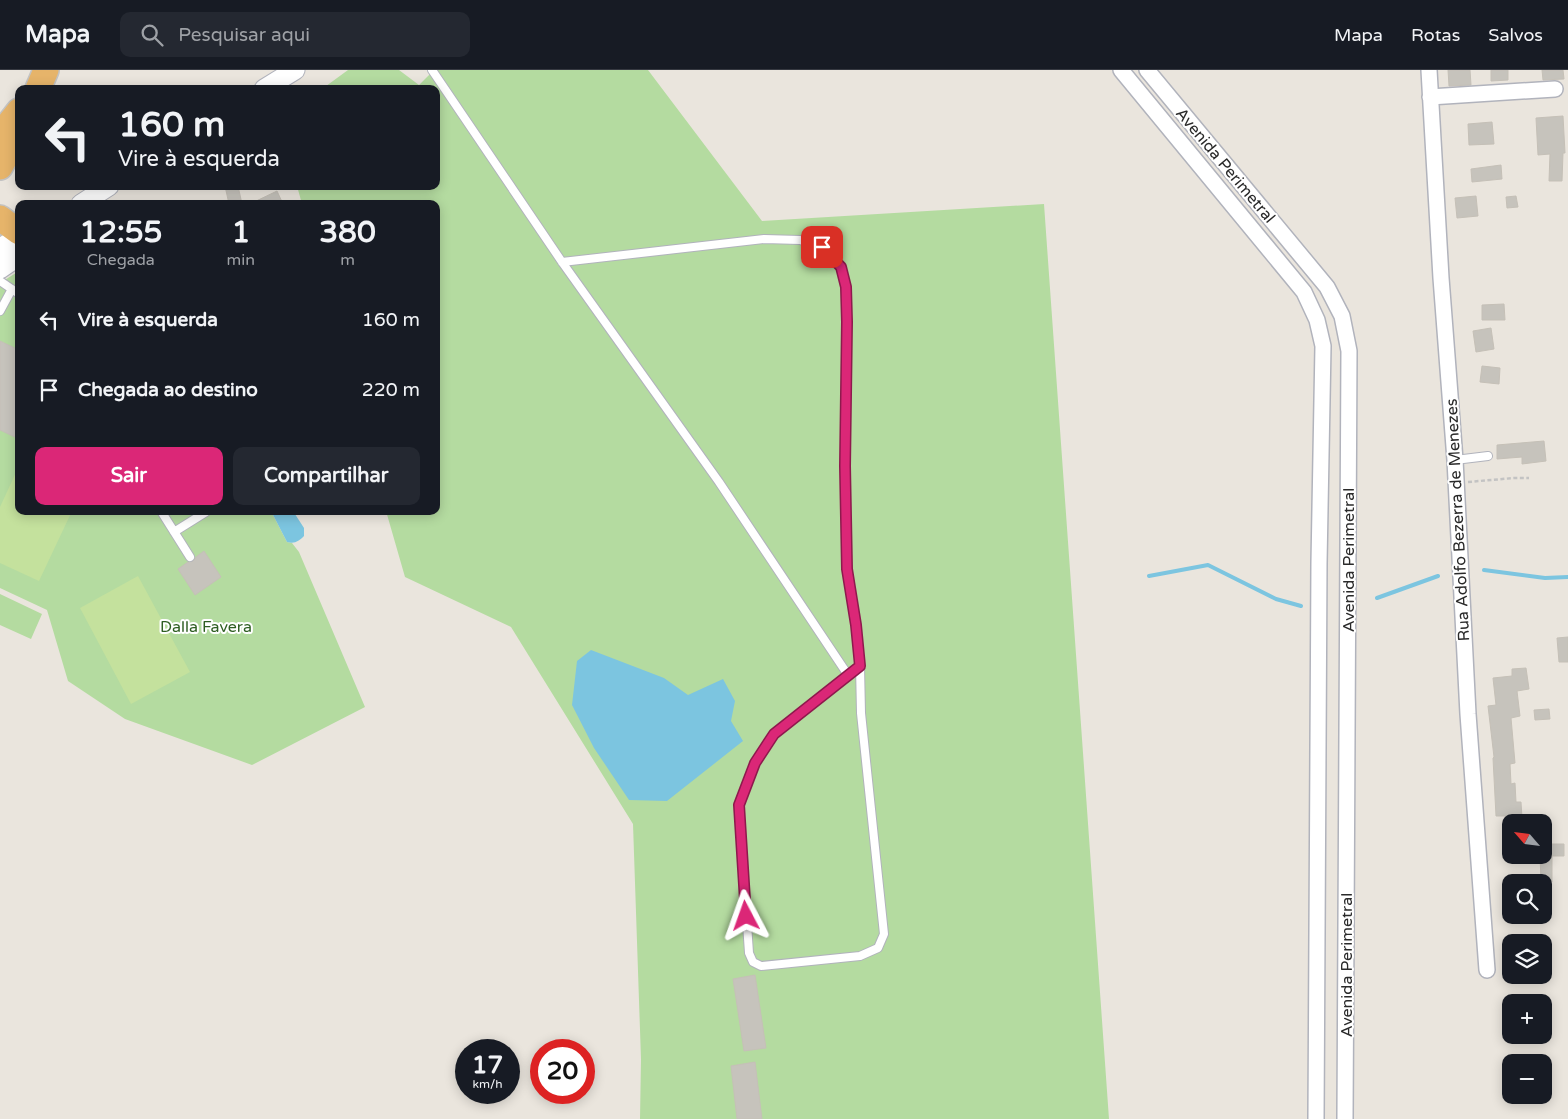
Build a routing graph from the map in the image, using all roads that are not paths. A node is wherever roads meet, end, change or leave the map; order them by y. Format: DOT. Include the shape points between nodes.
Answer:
graph roads {
  1 [pos="295,70"];
  2 [pos="432,70"];
  3 [pos="1121,70"];
  4 [pos="1147,70"];
  5 [pos="1429,70"];
  6 [pos="271,85"];
  7 [pos="1555,89"];
  8 [pos="1430,97"];
  9 [pos="15,116"];
  10 [pos="0,135"];
  11 [pos="15,140"];
  12 [pos="0,167"];
  13 [pos="103,190"];
  14 [pos="87,200"];
  15 [pos="0,218"];
  16 [pos="15,229"];
  17 [pos="15,239"];
  18 [pos="0,248"];
  19 [pos="15,259"];
  20 [pos="562,262"];
  21 [pos="0,268"];
  22 [pos="0,281"];
  23 [pos="15,291"];
  24 [pos="0,311"];
  25 [pos="1488,456"];
  26 [pos="1455,460"];
  27 [pos="163,515"];
  28 [pos="201,515"];
  29 [pos="174,532"];
  30 [pos="190,557"];
  31 [pos="860,666"];
  32 [pos="848,675"];
  33 [pos="1487,970"];
  34 [pos="1316,1119"];
  35 [pos="1345,1119"];
  1 -- 6 [label="street"];
  2 -- 20 [label="lane"];
  3 -- 34 [label="street, Avenida Perimetral" via="1304,292 1317,320 1323,346"];
  4 -- 35 [label="street, Avenida Perimetral" via="1327,287 1342,316 1349,351"];
  5 -- 8 [label="street, Rua Adolfo Bezerra de Menezes"];
  7 -- 8 [label="street"];
  8 -- 26 [label="street, Rua Adolfo Bezerra de Menezes"];
  9 -- 10 [label="highway"];
  11 -- 12 [label="highway"];
  13 -- 14 [label="street"];
  15 -- 16 [label="highway"];
  17 -- 18 [label="street"];
  19 -- 21 [label="street"];
  20 -- 31 [label="lane" via="764,239 800,240 822,247 841,267 846,287 847,322 847,569"];
  20 -- 32 [label="lane" via="719,482"];
  22 -- 23 [label="lane"];
  23 -- 24 [label="lane"];
  25 -- 26 [label="lane"];
  26 -- 33 [label="street, Rua Adolfo Bezerra de Menezes" via="1468,714"];
  27 -- 29 [label="lane"];
  28 -- 29 [label="lane"];
  29 -- 30 [label="lane"];
  31 -- 32 [label="lane"];
  31 -- 32 [label="lane" via="861,713 884,934 878,948 860,956 762,966 753,962 749,953 739,805 755,763 774,734"];
}
